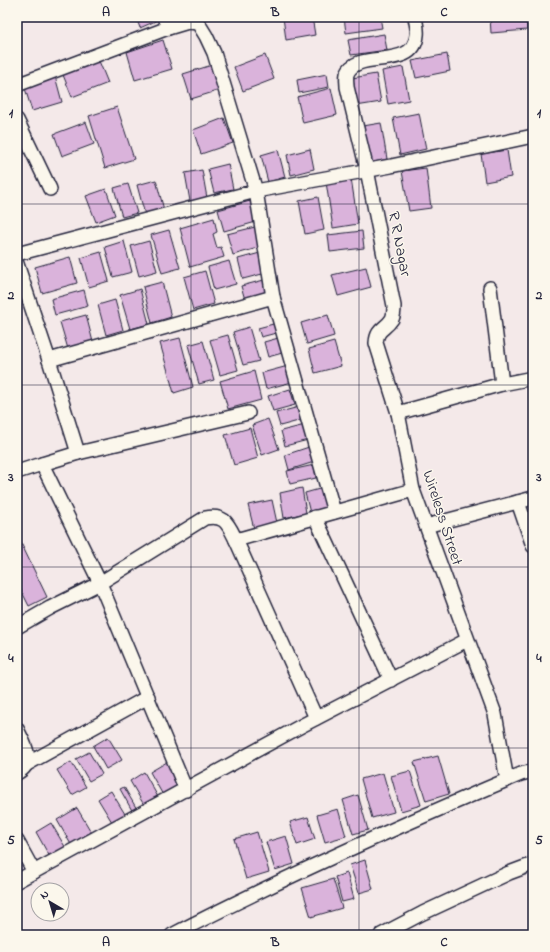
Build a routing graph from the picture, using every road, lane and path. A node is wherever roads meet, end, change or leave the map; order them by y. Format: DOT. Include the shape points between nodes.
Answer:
graph roads {
  1 [pos="415,17"];
  2 [pos="166,23"];
  3 [pos="17,84"];
  4 [pos="17,120"];
  5 [pos="533,136"];
  6 [pos="367,170"];
  7 [pos="50,189"];
  8 [pos="256,191"];
  9 [pos="17,254"];
  10 [pos="17,264"];
  11 [pos="490,288"];
  12 [pos="273,297"];
  13 [pos="49,360"];
  14 [pos="533,378"];
  15 [pos="502,384"];
  16 [pos="248,413"];
  17 [pos="398,413"];
  18 [pos="78,452"];
  19 [pos="42,464"];
  20 [pos="17,472"];
  21 [pos="413,490"];
  22 [pos="533,498"];
  23 [pos="518,502"];
  24 [pos="334,512"];
  25 [pos="315,517"];
  26 [pos="426,526"];
  27 [pos="236,540"];
  28 [pos="533,546"];
  29 [pos="100,583"];
  30 [pos="17,627"];
  31 [pos="467,640"];
  32 [pos="391,680"];
  33 [pos="148,697"];
  34 [pos="316,718"];
  35 [pos="17,729"];
  36 [pos="22,769"];
  37 [pos="533,771"];
  38 [pos="507,780"];
  39 [pos="186,790"];
  40 [pos="17,841"];
  41 [pos="533,864"];
  42 [pos="34,872"];
  43 [pos="17,881"];
  44 [pos="172,935"];
  45 [pos="381,935"];
  1 -- 6 [label="street, R R Nagar" via="418,35 410,51 401,56 353,66 347,74 347,87"];
  2 -- 3 [label="street"];
  2 -- 8 [label="street" via="198,23 206,36 214,53"];
  4 -- 7 [label="street"];
  5 -- 6 [label="street"];
  6 -- 8 [label="street"];
  6 -- 17 [label="street, R R Nagar" via="394,306 391,320 376,336 376,343"];
  8 -- 9 [label="street"];
  8 -- 12 [label="street"];
  10 -- 13 [label="street"];
  11 -- 15 [label="street"];
  12 -- 13 [label="street"];
  12 -- 24 [label="street"];
  13 -- 18 [label="street"];
  14 -- 15 [label="street"];
  15 -- 17 [label="street"];
  16 -- 18 [label="street"];
  17 -- 21 [label="street, Wireless Street"];
  18 -- 19 [label="street"];
  19 -- 20 [label="street"];
  19 -- 29 [label="street"];
  21 -- 24 [label="street"];
  21 -- 26 [label="street, Wireless Street"];
  22 -- 23 [label="street"];
  23 -- 26 [label="street"];
  23 -- 28 [label="street"];
  24 -- 25 [label="street"];
  25 -- 27 [label="street"];
  25 -- 32 [label="street"];
  26 -- 31 [label="street, Wireless Street"];
  27 -- 29 [label="street" via="222,518 205,518"];
  27 -- 34 [label="street"];
  29 -- 30 [label="street"];
  29 -- 33 [label="street"];
  31 -- 32 [label="street"];
  31 -- 38 [label="street, Wireless Street" via="495,714"];
  32 -- 34 [label="street"];
  33 -- 36 [label="street"];
  33 -- 39 [label="street"];
  34 -- 39 [label="street"];
  35 -- 36 [label="street" via="28,755"];
  37 -- 38 [label="street"];
  38 -- 44 [label="street" via="247,896"];
  39 -- 42 [label="street"];
  40 -- 42 [label="street"];
  41 -- 45 [label="street"];
  42 -- 43 [label="street"];
}
